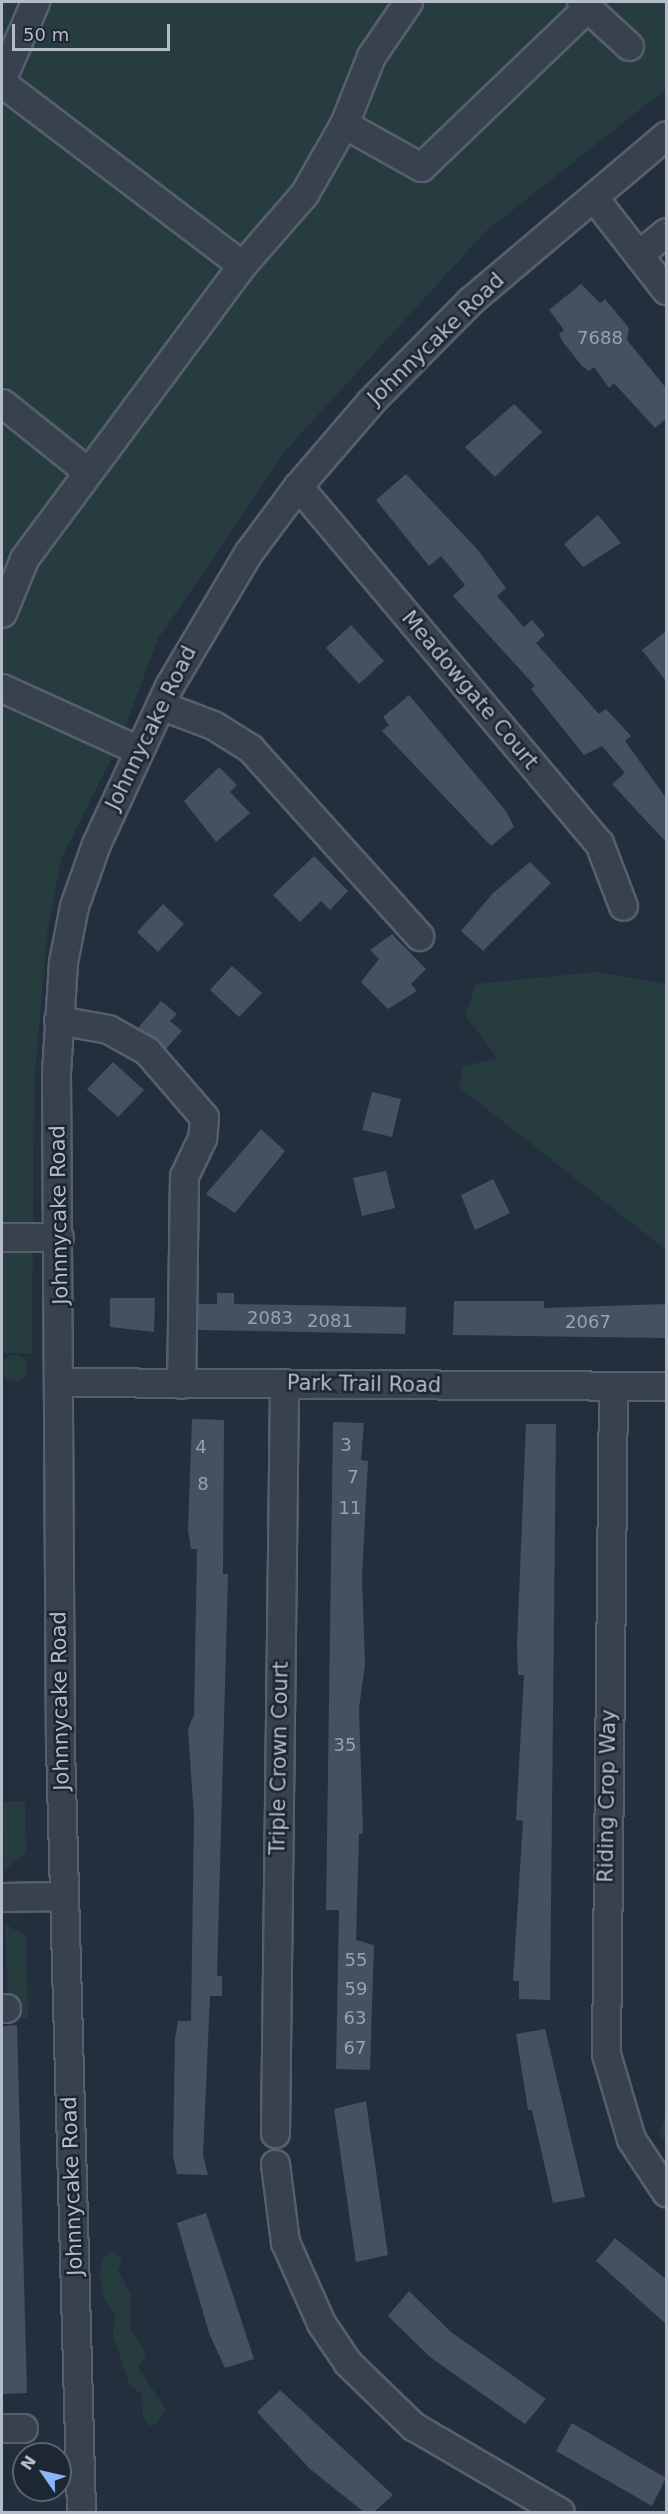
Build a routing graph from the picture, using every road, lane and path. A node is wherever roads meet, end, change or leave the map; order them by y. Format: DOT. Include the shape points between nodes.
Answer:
graph roads {
  1 [pos="35,2"];
  2 [pos="408,2"];
  3 [pos="585,4"];
  4 [pos="629,46"];
  5 [pos="2,78"];
  6 [pos="2,83"];
  7 [pos="344,124"];
  8 [pos="666,135"];
  9 [pos="594,198"];
  10 [pos="666,232"];
  11 [pos="639,254"];
  12 [pos="242,265"];
  13 [pos="666,290"];
  14 [pos="2,403"];
  15 [pos="87,471"];
  16 [pos="298,486"];
  17 [pos="10,566"];
  18 [pos="2,613"];
  19 [pos="2,688"];
  20 [pos="160,705"];
  21 [pos="138,750"];
  22 [pos="623,906"];
  23 [pos="419,936"];
  24 [pos="58,1020"];
  25 [pos="2,1237"];
  26 [pos="59,1237"];
  27 [pos="61,1382"];
  28 [pos="284,1383"];
  29 [pos="182,1384"];
  30 [pos="613,1386"];
  31 [pos="666,1386"];
  32 [pos="64,1896"];
  33 [pos="2,1897"];
  34 [pos="274,2133"];
  35 [pos="275,2164"];
  36 [pos="666,2192"];
  37 [pos="81,2512"];
  38 [pos="560,2512"];
  1 -- 5 [label="street"];
  2 -- 7 [label="street" via="371,56"];
  3 -- 4 [label="street"];
  3 -- 7 [label="street" via="421,167"];
  6 -- 12 [label="street"];
  7 -- 12 [label="street" via="304,194"];
  8 -- 9 [label="street, Johnnycake Road"];
  9 -- 11 [label="street"];
  9 -- 16 [label="street, Johnnycake Road" via="471,300 371,401"];
  10 -- 11 [label="street"];
  11 -- 13 [label="street"];
  12 -- 15 [label="street"];
  14 -- 15 [label="street"];
  15 -- 17 [label="street"];
  16 -- 20 [label="street, Johnnycake Road" via="205,620"];
  16 -- 22 [label="street, Meadowgate Court" via="599,843"];
  17 -- 18 [label="street"];
  19 -- 21 [label="street"];
  20 -- 21 [label="street, Johnnycake Road"];
  20 -- 23 [label="street" via="213,725 250,748"];
  21 -- 24 [label="street, Johnnycake Road" via="74,906"];
  24 -- 26 [label="street, Johnnycake Road"];
  24 -- 29 [label="street" via="108,1029 147,1051 204,1117 202,1138 184,1176"];
  25 -- 26 [label="street"];
  26 -- 27 [label="street, Johnnycake Road"];
  27 -- 29 [label="street, Park Trail Road"];
  27 -- 32 [label="street, Johnnycake Road"];
  28 -- 29 [label="street, Park Trail Road"];
  28 -- 30 [label="street, Park Trail Road"];
  28 -- 34 [label="street, Triple Crown Court"];
  30 -- 31 [label="street, Park Trail Road"];
  30 -- 36 [label="street, Riding Crop Way" via="606,2054 631,2139"];
  32 -- 33 [label="street"];
  32 -- 37 [label="street, Johnnycake Road"];
  35 -- 38 [label="street" via="285,2242 321,2323 348,2363 413,2426"];
}
